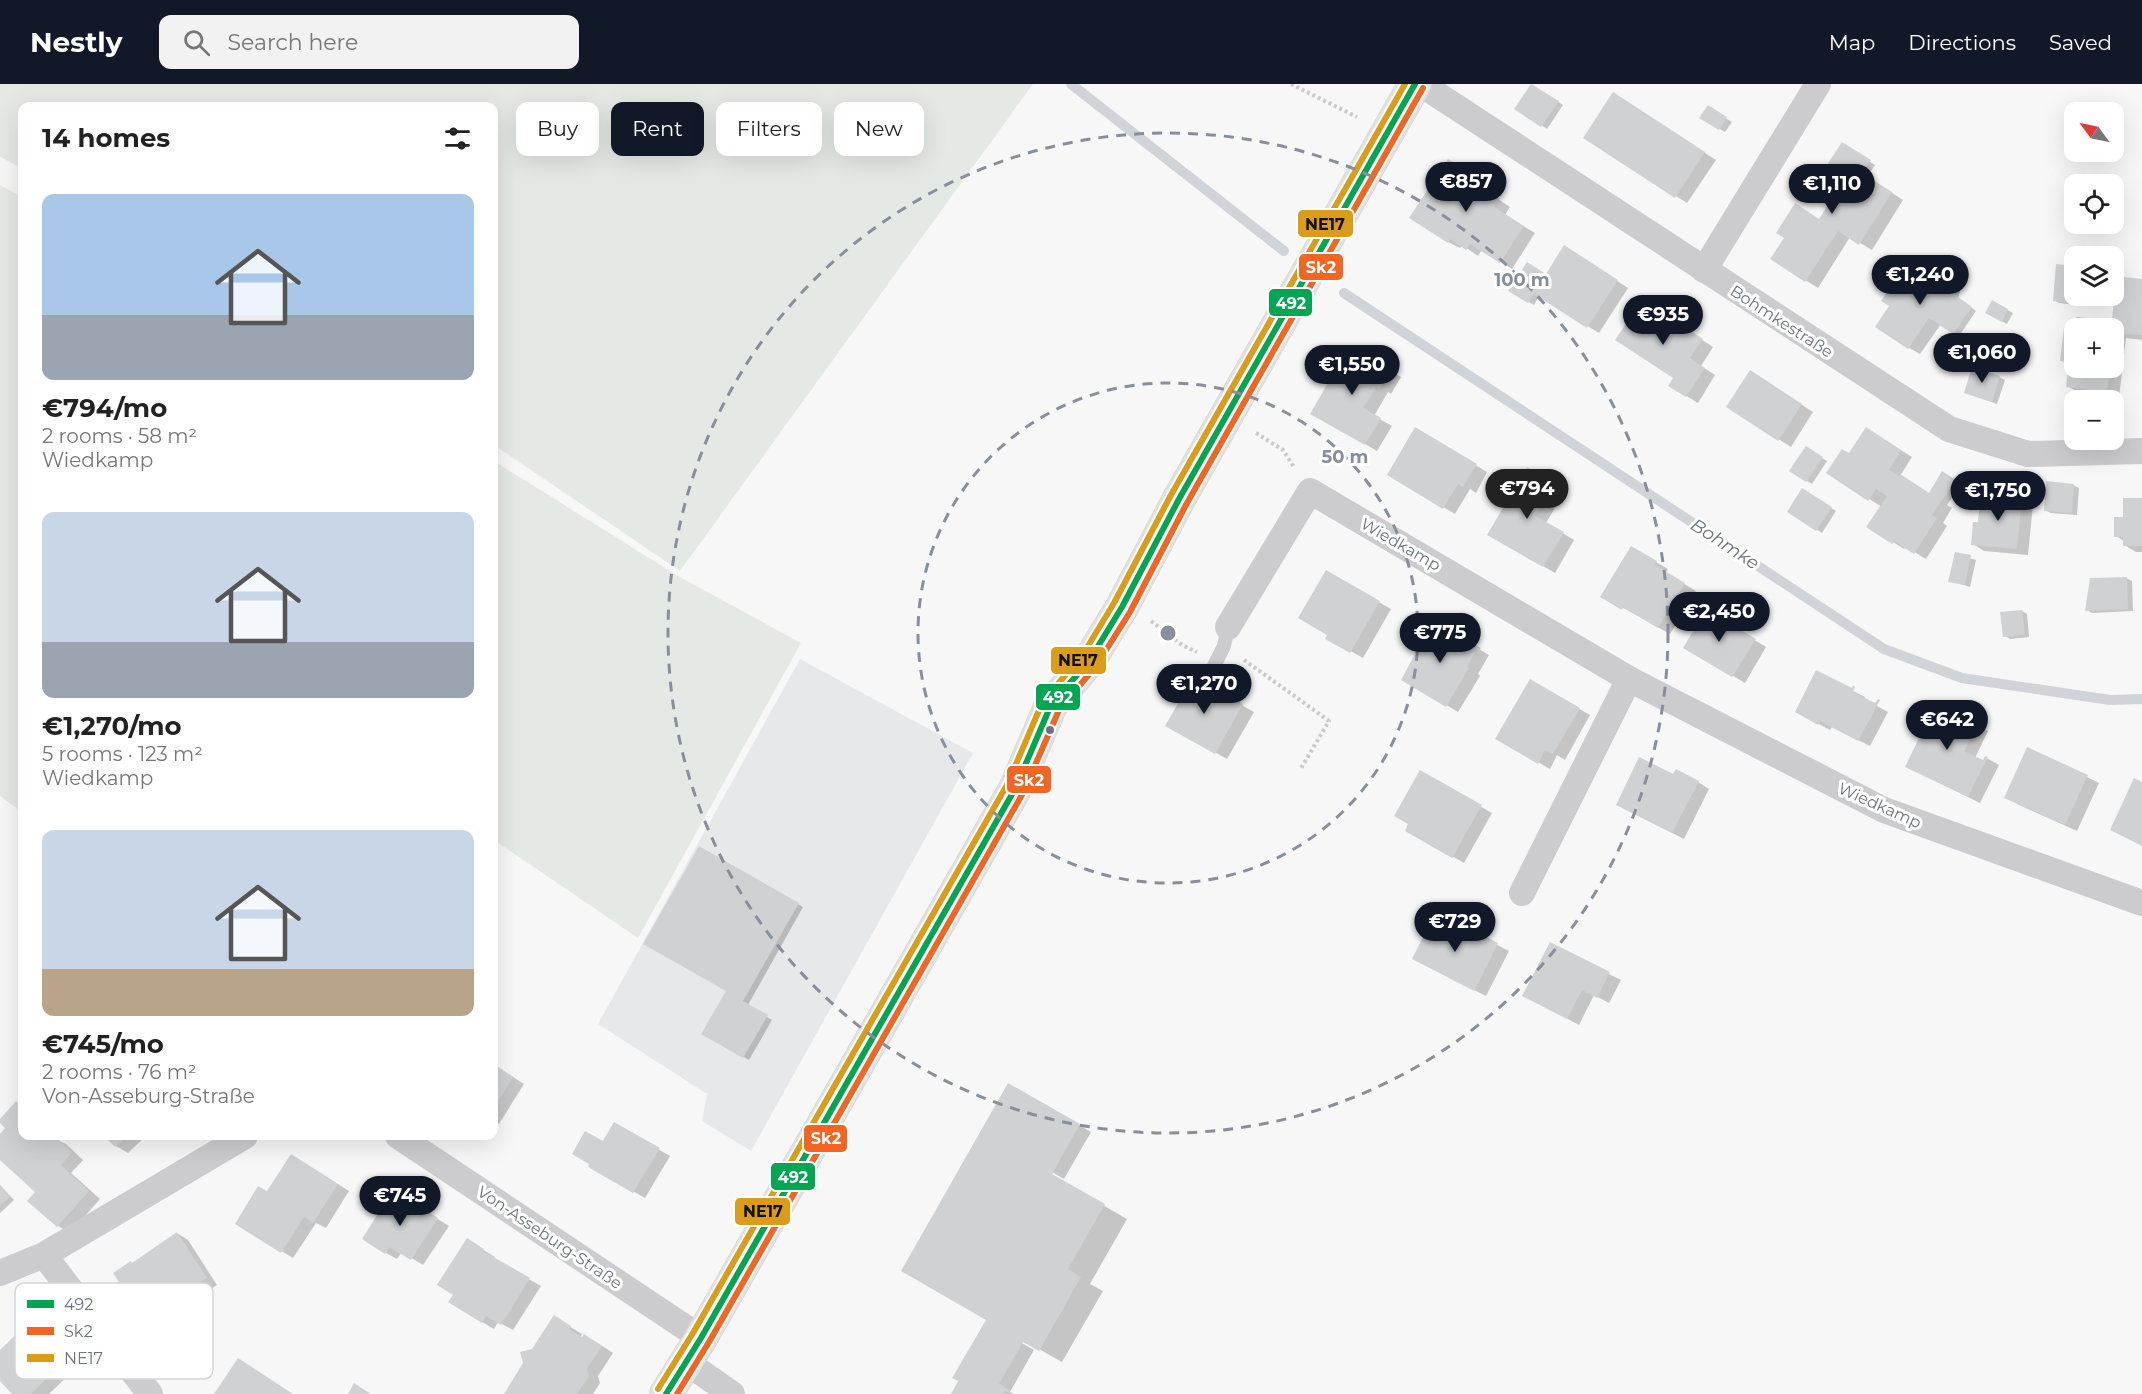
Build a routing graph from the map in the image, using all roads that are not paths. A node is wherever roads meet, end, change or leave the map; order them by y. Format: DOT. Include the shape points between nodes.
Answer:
graph roads {
  1 [pos="1415,84"];
  2 [pos="1421,84"];
  3 [pos="1818,84"];
  4 [pos="1704,270"];
  5 [pos="2142,451"];
  6 [pos="1226,636"];
  7 [pos="1209,676"];
  8 [pos="1629,679"];
  9 [pos="1522,892"];
  10 [pos="2142,903"];
  11 [pos="238,1140"];
  12 [pos="404,1140"];
  13 [pos="44,1255"];
  14 [pos="0,1273"];
  15 [pos="65,1283"];
  16 [pos="694,1350"];
  17 [pos="139,1379"];
  18 [pos="150,1394"];
  19 [pos="666,1394"];
  20 [pos="732,1394"];
  1 -- 16 [label="main road" via="1179,499 1122,607 1089,661 1051,705 1015,789"];
  2 -- 4 [label="street, Bohmkestraße"];
  3 -- 4 [label="street"];
  4 -- 5 [label="street, Bohmkestraße" via="1949,429 2028,454"];
  6 -- 7 [label="lane"];
  6 -- 8 [label="street, Wiedkamp" via="1310,490"];
  8 -- 9 [label="street"];
  8 -- 10 [label="street, Wiedkamp" via="1884,810"];
  11 -- 13 [label="street"];
  12 -- 16 [label="street, Von-Asseburg-Straße"];
  13 -- 14 [label="street"];
  13 -- 15 [label="street"];
  16 -- 19 [label="main road"];
  16 -- 20 [label="street, Von-Asseburg-Straße"];
  17 -- 18 [label="street"];
}
